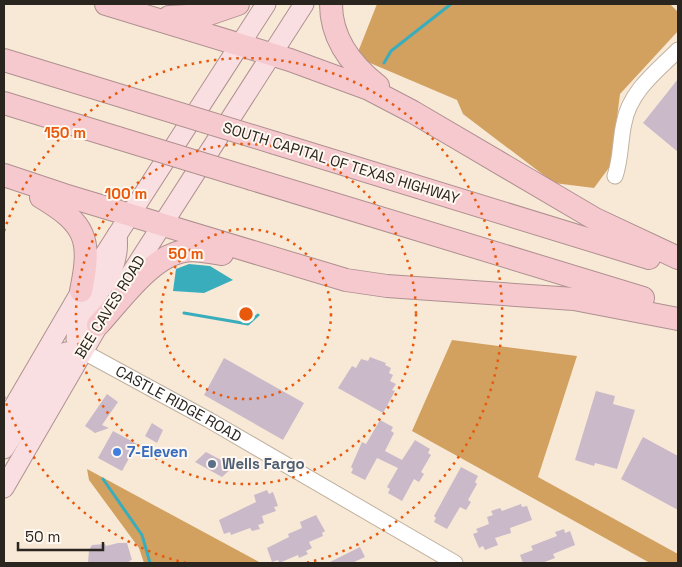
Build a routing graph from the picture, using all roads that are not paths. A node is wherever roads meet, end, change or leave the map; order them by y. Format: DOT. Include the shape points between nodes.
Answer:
graph roads {
  1 [pos="106,4"];
  2 [pos="238,4"];
  3 [pos="266,4"];
  4 [pos="304,4"];
  5 [pos="332,4"];
  6 [pos="140,14"];
  7 [pos="238,45"];
  8 [pos="678,50"];
  9 [pos="272,54"];
  10 [pos="4,60"];
  11 [pos="4,103"];
  12 [pos="406,108"];
  13 [pos="5,175"];
  14 [pos="615,176"];
  15 [pos="129,215"];
  16 [pos="162,225"];
  17 [pos="117,235"];
  18 [pos="678,258"];
  19 [pos="286,263"];
  20 [pos="678,267"];
  21 [pos="81,291"];
  22 [pos="678,309"];
  23 [pos="678,319"];
  24 [pos="98,325"];
  25 [pos="82,351"];
  26 [pos="4,423"];
  27 [pos="4,449"];
  28 [pos="4,488"];
  29 [pos="455,563"];
  1 -- 6 [label="highway"];
  2 -- 6 [label="highway" via="195,17"];
  3 -- 7 [label="main road"];
  4 -- 9 [label="main road, BEE CAVES ROAD"];
  5 -- 12 [label="highway" via="335,28 350,60 367,78"];
  6 -- 7 [label="highway"];
  7 -- 9 [label="highway"];
  7 -- 15 [label="main road"];
  8 -- 14 [label="street" via="630,102"];
  9 -- 12 [label="highway" via="347,80"];
  9 -- 16 [label="main road, BEE CAVES ROAD"];
  10 -- 20 [label="highway, SOUTH CAPITAL OF TEXAS HIGHWAY, bridge"];
  11 -- 22 [label="highway, bridge"];
  12 -- 18 [label="highway" via="595,218"];
  13 -- 15 [label="highway"];
  13 -- 21 [label="highway" via="63,210 79,228 87,256"];
  15 -- 16 [label="highway"];
  15 -- 17 [label="main road"];
  16 -- 19 [label="highway"];
  16 -- 24 [label="main road, BEE CAVES ROAD"];
  17 -- 21 [label="main road"];
  17 -- 25 [label="main road" via="118,255 113,270 77,328 76,339"];
  19 -- 23 [label="highway" via="373,284 574,299"];
  19 -- 24 [label="highway" via="198,250 173,254 154,266"];
  21 -- 26 [label="main road"];
  24 -- 25 [label="main road, BEE CAVES ROAD"];
  25 -- 27 [label="main road" via="66,352 58,358"];
  25 -- 28 [label="main road, BEE CAVES ROAD"];
  25 -- 29 [label="street, CASTLE RIDGE ROAD" via="209,420"];
}
